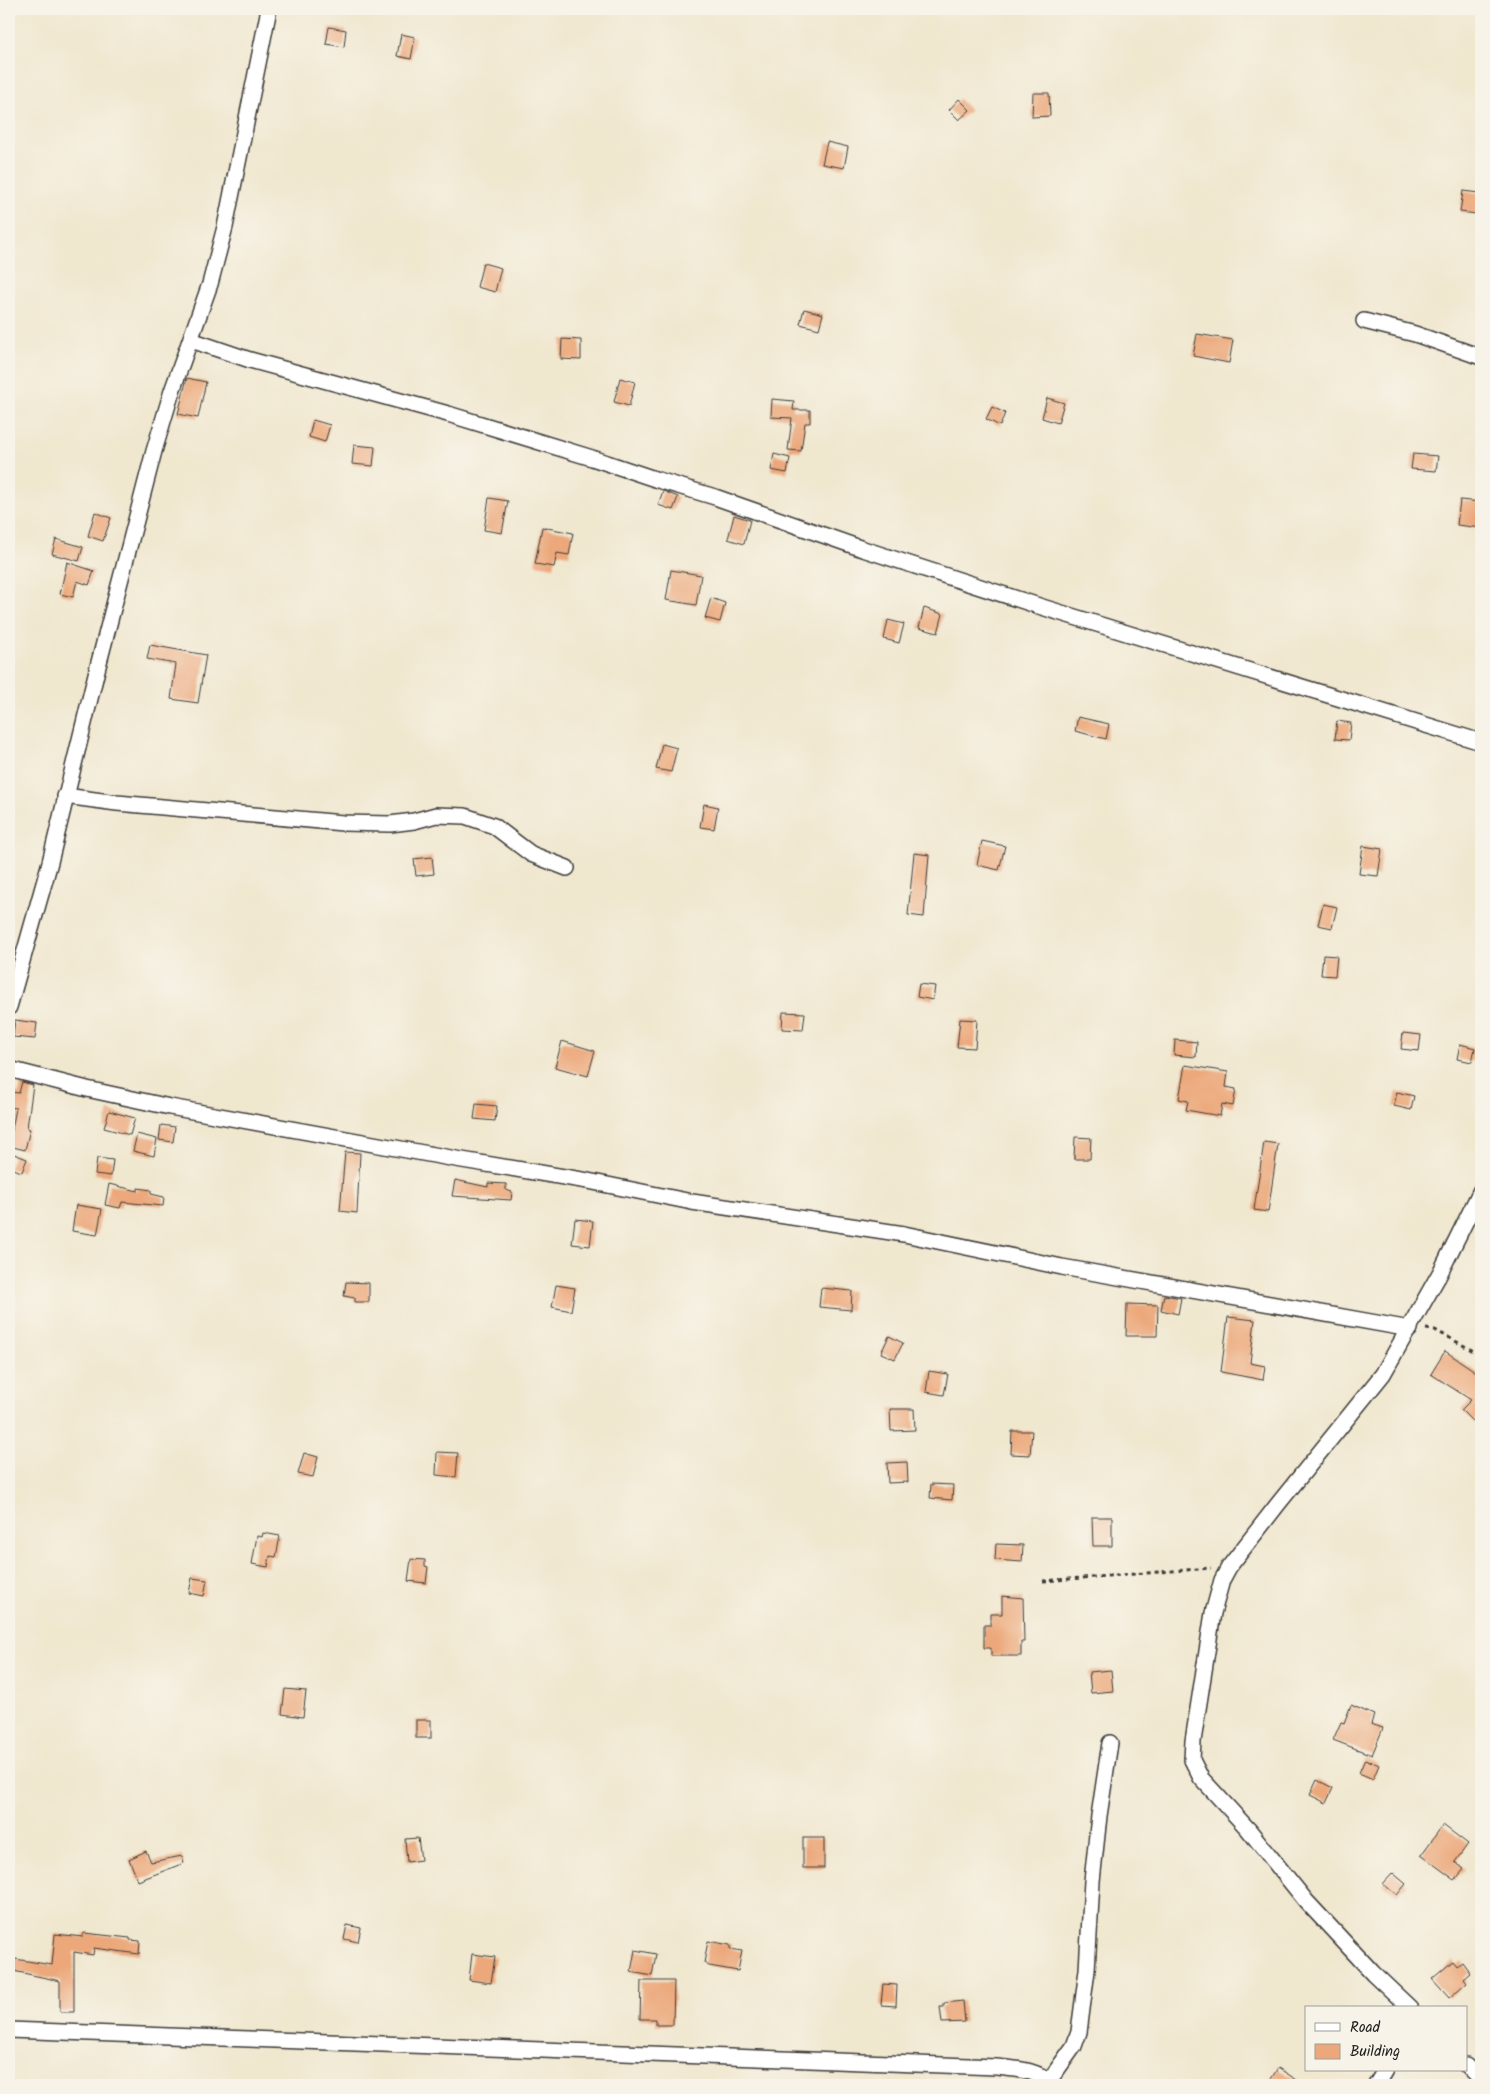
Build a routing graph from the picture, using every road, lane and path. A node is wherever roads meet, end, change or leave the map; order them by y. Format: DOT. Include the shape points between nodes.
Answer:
graph roads {
  1 [pos="270,9"];
  2 [pos="1364,321"];
  3 [pos="191,340"];
  4 [pos="1481,357"];
  5 [pos="1481,742"];
  6 [pos="65,796"];
  7 [pos="567,868"];
  8 [pos="9,1006"];
  9 [pos="9,1069"];
  10 [pos="1481,1190"];
  11 [pos="1410,1328"];
  12 [pos="1481,1355"];
  13 [pos="1229,1567"];
  14 [pos="1043,1581"];
  15 [pos="1110,1744"];
  16 [pos="1408,2006"];
  17 [pos="9,2030"];
  18 [pos="1468,2067"];
  19 [pos="1384,2072"];
  20 [pos="1481,2080"];
  21 [pos="1050,2083"];
  22 [pos="1376,2085"];
  1 -- 3 [label="street" via="225,226"];
  2 -- 4 [label="street" via="1415,334"];
  3 -- 5 [label="street" via="592,458 1042,607"];
  3 -- 6 [label="street" via="154,451"];
  6 -- 7 [label="street" via="343,823 390,824 436,815 465,816 494,826 531,854"];
  6 -- 8 [label="street" via="50,862"];
  9 -- 11 [label="street" via="179,1109 692,1202 904,1234 1062,1267"];
  10 -- 11 [label="street"];
  11 -- 12 [label="path" via="1435,1330"];
  11 -- 13 [label="street" via="1370,1391 1333,1433"];
  13 -- 14 [label="path"];
  13 -- 16 [label="street" via="1218,1591 1213,1613 1193,1741 1194,1766 1306,1901 1372,1973"];
  15 -- 21 [label="street" via="1098,1816 1087,1970 1079,2032 1074,2046"];
  17 -- 21 [label="street" via="996,2067 1019,2069"];
  18 -- 20 [label="street"];
  19 -- 22 [label="street"];
}
